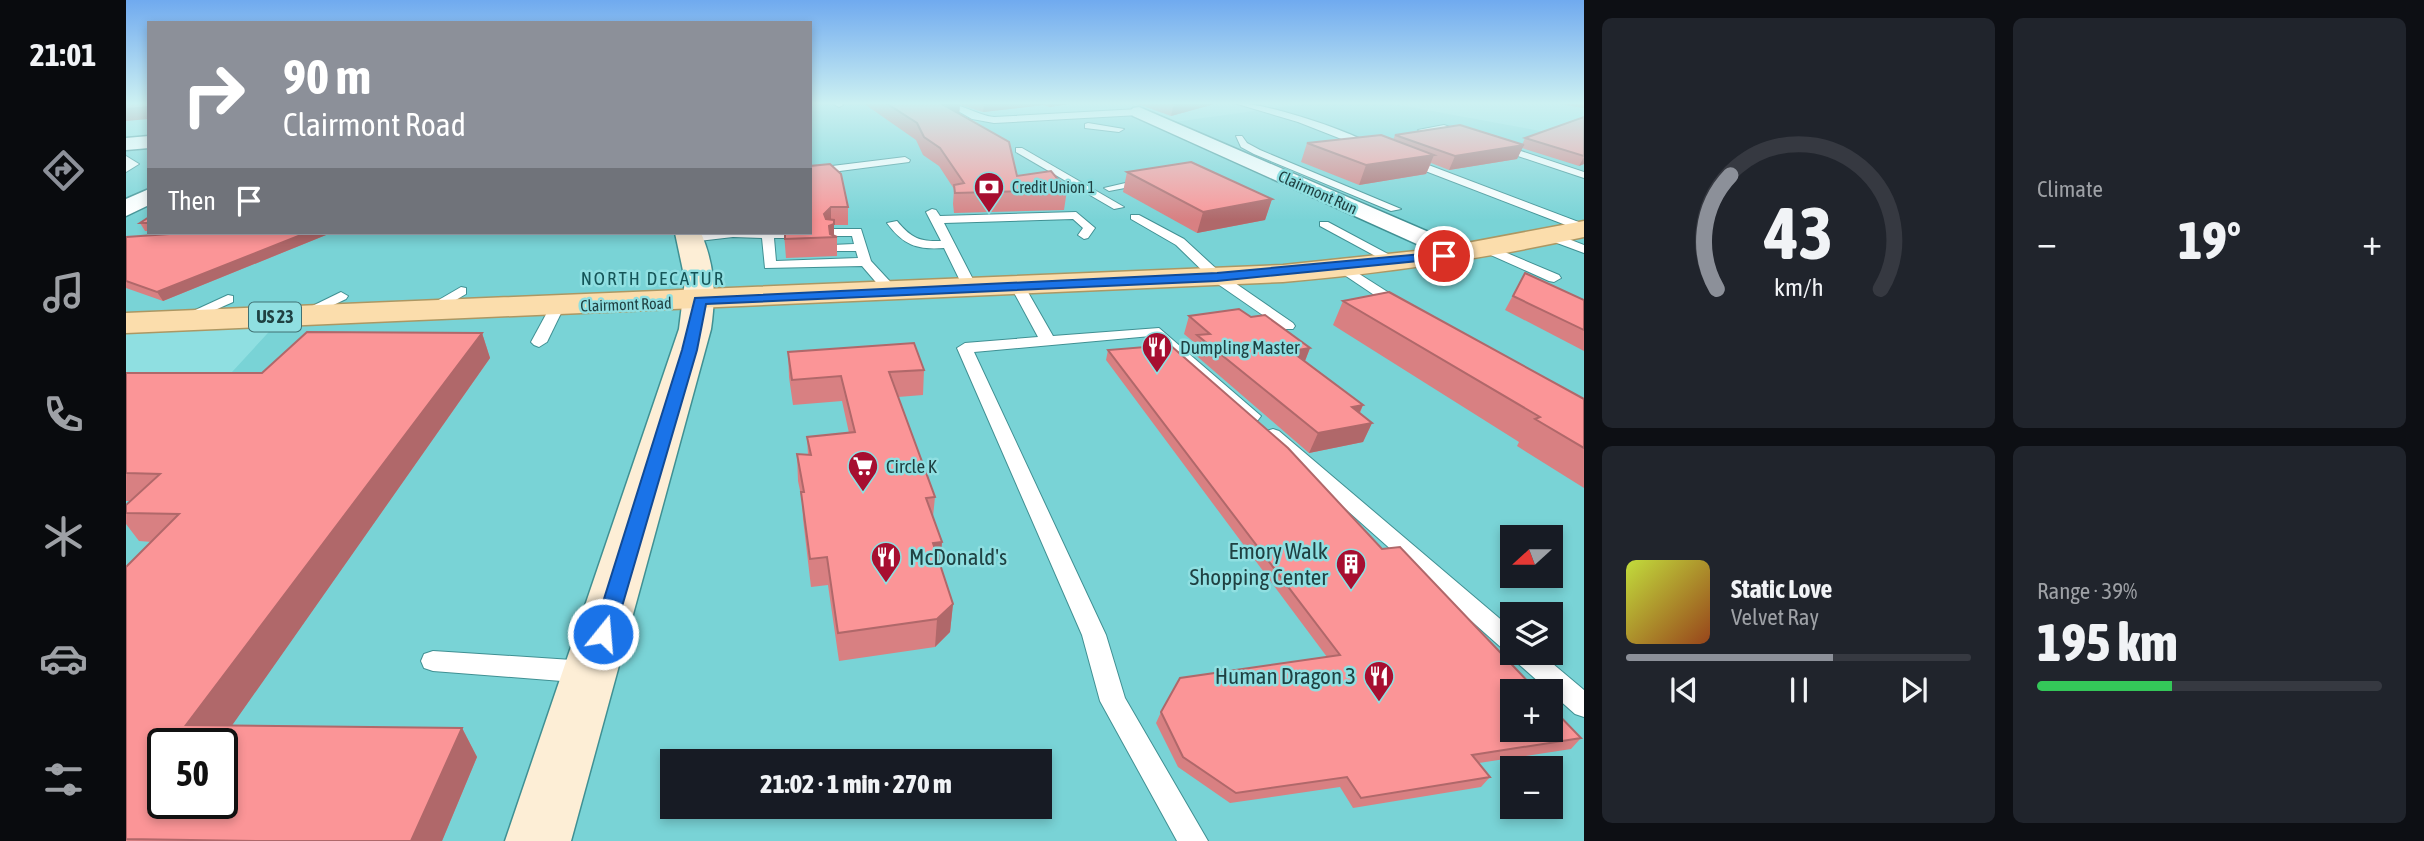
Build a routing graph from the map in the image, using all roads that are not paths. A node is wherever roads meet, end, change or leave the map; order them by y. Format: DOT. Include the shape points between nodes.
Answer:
graph roads {
  1 [pos="146,142"];
  2 [pos="1205,142"];
  3 [pos="1242,142"];
  4 [pos="1361,142"];
  5 [pos="1486,142"];
  6 [pos="126,144"];
  7 [pos="1373,146"];
  8 [pos="1019,150"];
  9 [pos="1396,156"];
  10 [pos="126,159"];
  11 [pos="905,160"];
  12 [pos="126,169"];
  13 [pos="832,169"];
  14 [pos="1584,175"];
  15 [pos="1157,180"];
  16 [pos="1110,188"];
  17 [pos="147,196"];
  18 [pos="1118,207"];
  19 [pos="126,209"];
  20 [pos="1395,209"];
  21 [pos="1135,217"];
  22 [pos="893,223"];
  23 [pos="1324,224"];
  24 [pos="1584,228"];
  25 [pos="689,235"];
  26 [pos="738,235"];
  27 [pos="1084,235"];
  28 [pos="1553,237"];
  29 [pos="950,244"];
  30 [pos="769,247"];
  31 [pos="1488,249"];
  32 [pos="1584,249"];
  33 [pos="862,251"];
  34 [pos="1459,254"];
  35 [pos="1397,262"];
  36 [pos="1342,267"];
  37 [pos="1217,277"];
  38 [pos="1554,278"];
  39 [pos="1018,287"];
  40 [pos="971,289"];
  41 [pos="461,291"];
  42 [pos="892,292"];
  43 [pos="228,299"];
  44 [pos="700,301"];
  45 [pos="557,307"];
  46 [pos="425,312"];
  47 [pos="1413,315"];
  48 [pos="178,321"];
  49 [pos="126,323"];
  50 [pos="1288,326"];
  51 [pos="1048,341"];
  52 [pos="539,342"];
  53 [pos="1500,633"];
  54 [pos="433,661"];
  55 [pos="1537,665"];
  56 [pos="592,672"];
  57 [pos="1584,706"];
  58 [pos="541,831"];
  59 [pos="1193,841"];
  1 -- 6 [label="street"];
  2 -- 34 [label="street, Clairmont Run"];
  3 -- 20 [label="lane"];
  4 -- 7 [label="lane"];
  5 -- 14 [label="lane"];
  7 -- 7 [label="lane" via="1348,152"];
  8 -- 18 [label="lane"];
  9 -- 24 [label="lane" via="1472,191 1489,188"];
  10 -- 12 [label="lane" via="134,164"];
  11 -- 13 [label="lane"];
  15 -- 16 [label="lane"];
  17 -- 19 [label="street"];
  21 -- 37 [label="lane" via="1180,242"];
  22 -- 29 [label="lane" via="905,240 916,246"];
  23 -- 35 [label="lane"];
  24 -- 28 [label="main road, Clairmont Road / US 23"];
  25 -- 44 [label="main road" via="702,273"];
  26 -- 30 [label="lane"];
  27 -- 29 [label="lane" via="1089,228 1076,215 934,216"];
  28 -- 31 [label="main road, Clairmont Road / US 23"];
  28 -- 32 [label="lane"];
  29 -- 40 [label="lane"];
  30 -- 30 [label="lane" via="785,246"];
  30 -- 33 [label="lane" via="770,265"];
  31 -- 34 [label="main road, Clairmont Road / US 23"];
  31 -- 38 [label="lane"];
  33 -- 33 [label="lane" via="857,232 835,244"];
  33 -- 42 [label="lane"];
  34 -- 35 [label="main road, Clairmont Road / US 23"];
  35 -- 36 [label="main road, Clairmont Road / US 23"];
  36 -- 37 [label="main road, Clairmont Road / US 23"];
  36 -- 47 [label="lane"];
  37 -- 39 [label="main road, Clairmont Road / US 23"];
  37 -- 50 [label="lane"];
  39 -- 40 [label="main road, Clairmont Road / US 23"];
  39 -- 51 [label="lane"];
  40 -- 42 [label="main road, Clairmont Road / US 23"];
  41 -- 46 [label="lane"];
  42 -- 44 [label="main road, Clairmont Road / US 23"];
  43 -- 48 [label="lane"];
  44 -- 45 [label="main road, Clairmont Road / US 23"];
  44 -- 56 [label="main road" via="686,364"];
  45 -- 46 [label="main road, Clairmont Road / US 23"];
  45 -- 52 [label="lane"];
  46 -- 48 [label="main road, Clairmont Road / US 23"];
  48 -- 49 [label="main road, Clairmont Road / US 23"];
  51 -- 53 [label="lane" via="1154,331"];
  51 -- 59 [label="lane" via="965,348 1094,635 1113,701"];
  54 -- 56 [label="lane"];
  55 -- 57 [label="lane"];
  56 -- 58 [label="main road"];
}
